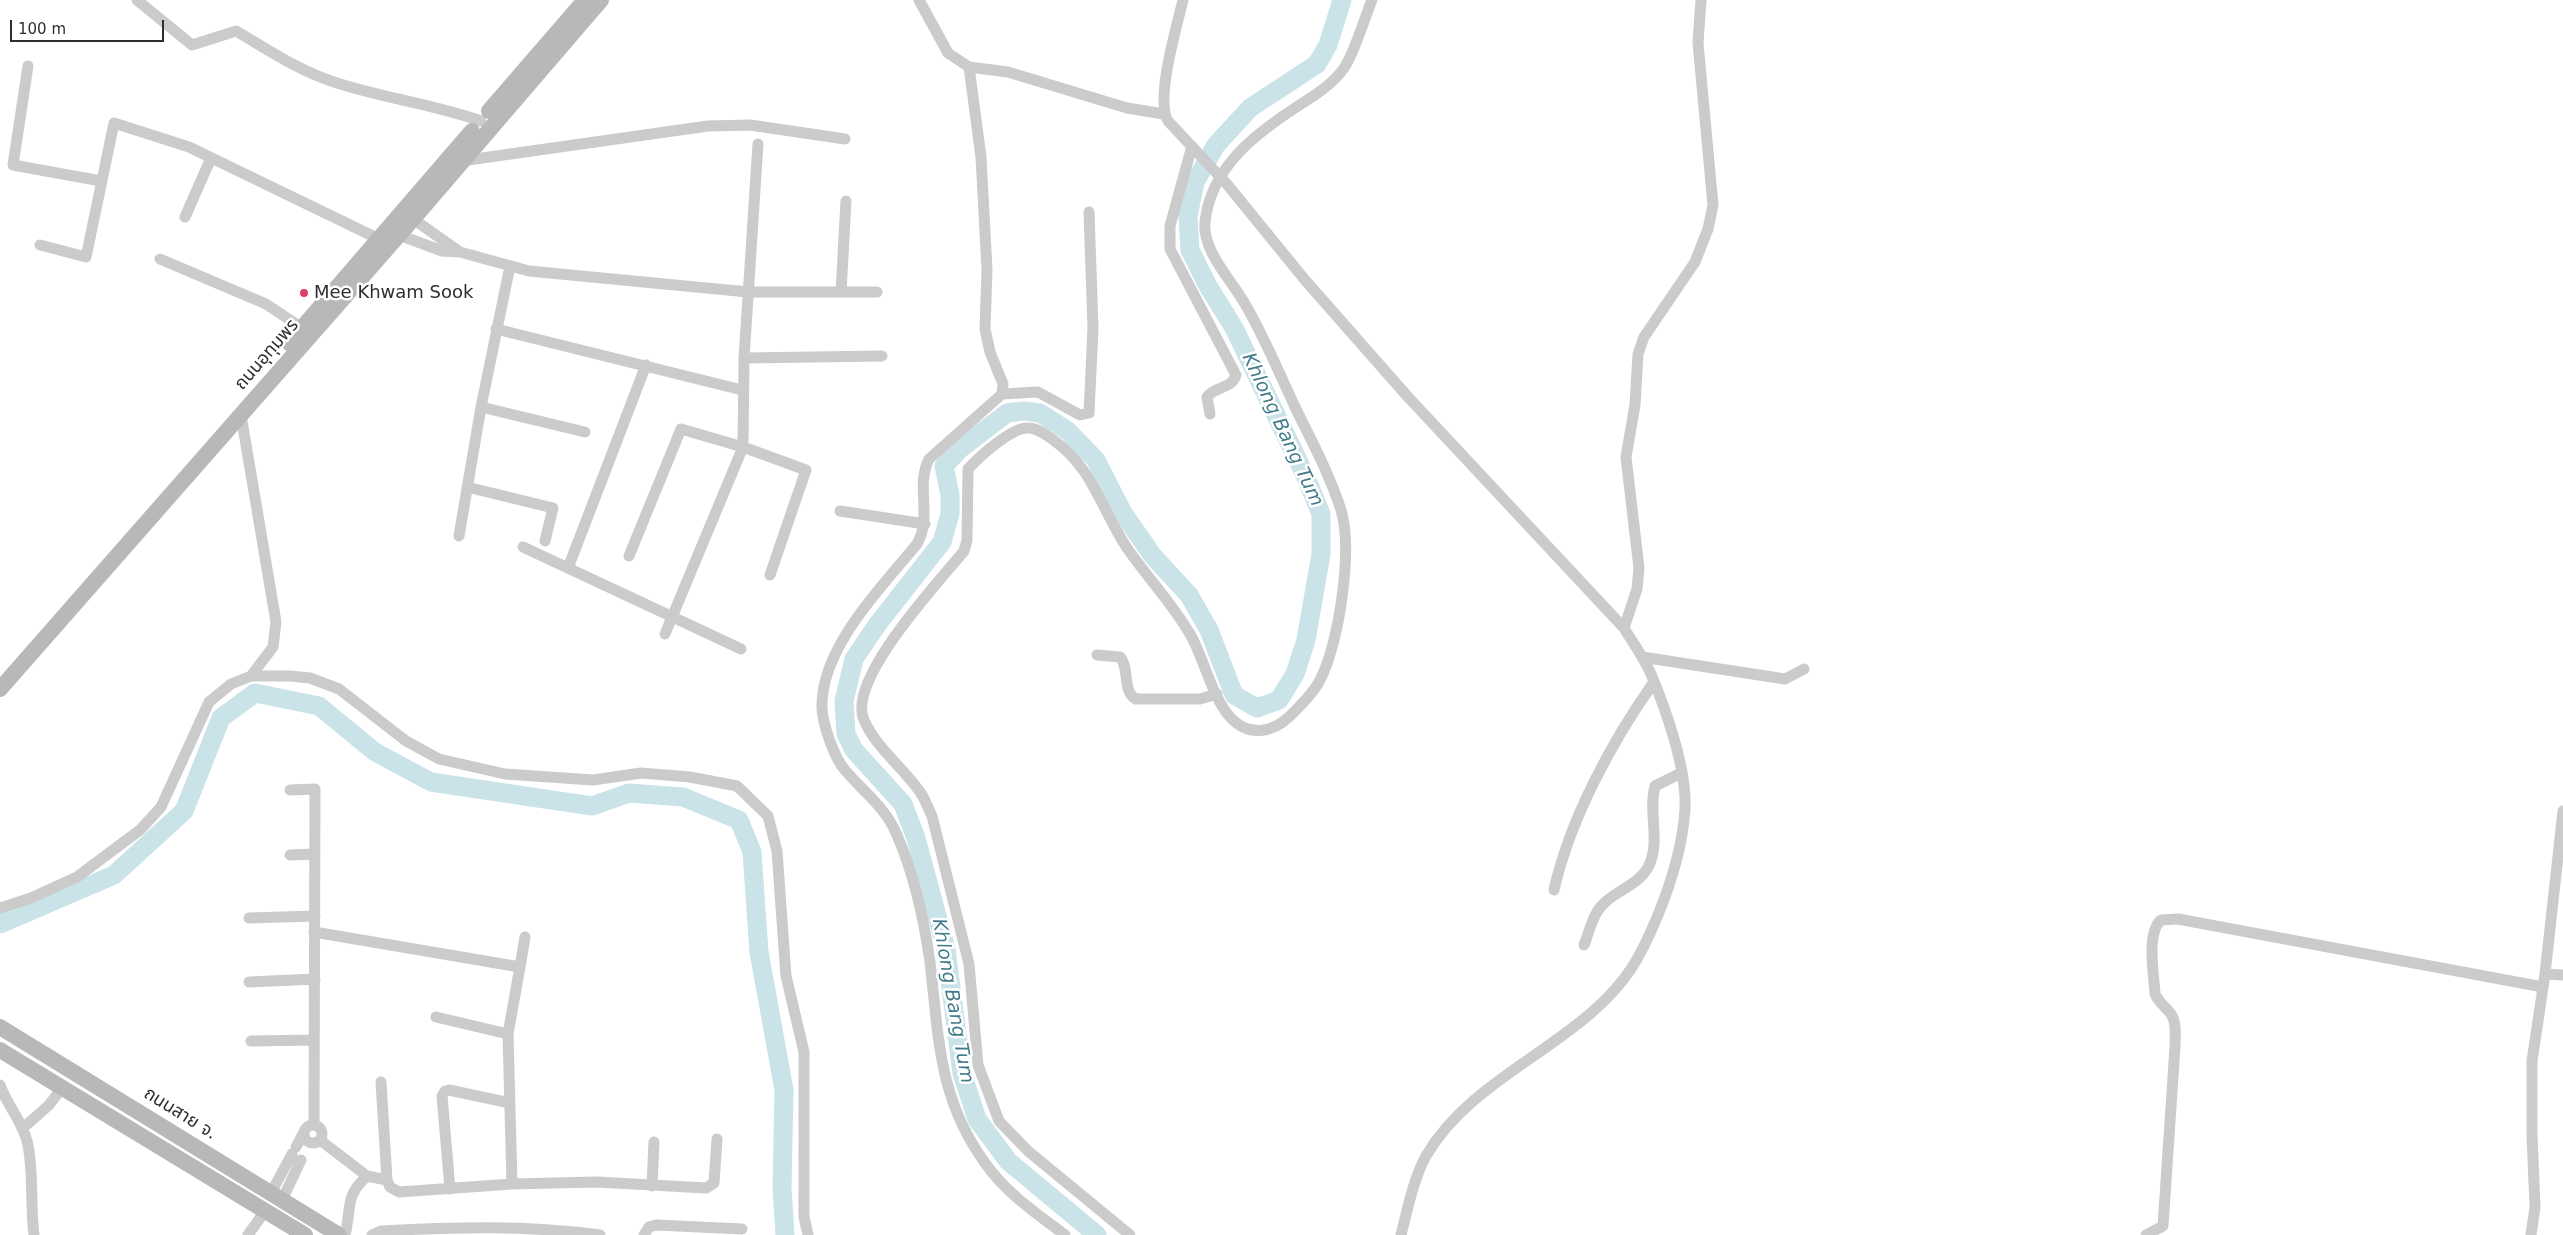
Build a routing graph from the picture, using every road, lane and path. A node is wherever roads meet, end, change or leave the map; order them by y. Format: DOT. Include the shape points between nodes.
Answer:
graph roads {
  1 [pos="137,0"];
  2 [pos="585,0"];
  3 [pos="601,0"];
  4 [pos="919,0"];
  5 [pos="1183,0"];
  6 [pos="1372,0"];
  7 [pos="1701,0"];
  8 [pos="28,66"];
  9 [pos="969,67"];
  10 [pos="1164,114"];
  11 [pos="481,120"];
  12 [pos="845,139"];
  13 [pos="758,144"];
  14 [pos="1195,149"];
  15 [pos="211,158"];
  16 [pos="461,161"];
  17 [pos="1216,172"];
  18 [pos="101,181"];
  19 [pos="846,201"];
  20 [pos="1089,212"];
  21 [pos="185,217"];
  22 [pos="413,219"];
  23 [pos="399,236"];
  24 [pos="379,238"];
  25 [pos="40,245"];
  26 [pos="460,252"];
  27 [pos="160,259"];
  28 [pos="510,266"];
  29 [pos="748,292"];
  30 [pos="842,292"];
  31 [pos="877,292"];
  32 [pos="302,328"];
  33 [pos="496,329"];
  34 [pos="882,356"];
  35 [pos="744,358"];
  36 [pos="646,365"];
  37 [pos="742,390"];
  38 [pos="1002,394"];
  39 [pos="481,407"];
  40 [pos="1210,414"];
  41 [pos="241,415"];
  42 [pos="585,432"];
  43 [pos="743,447"];
  44 [pos="467,487"];
  45 [pos="840,511"];
  46 [pos="925,524"];
  47 [pos="458,536"];
  48 [pos="545,541"];
  49 [pos="523,547"];
  50 [pos="629,556"];
  51 [pos="568,568"];
  52 [pos="770,576"];
  53 [pos="672,617"];
  54 [pos="1624,628"];
  55 [pos="665,634"];
  56 [pos="741,649"];
  57 [pos="1097,655"];
  58 [pos="1642,657"];
  59 [pos="1804,669"];
  60 [pos="0,672"];
  61 [pos="251,676"];
  62 [pos="1654,682"];
  63 [pos="0,689"];
  64 [pos="1217,694"];
  65 [pos="1681,773"];
  66 [pos="290,790"];
  67 [pos="2563,811"];
  68 [pos="315,854"];
  69 [pos="290,855"];
  70 [pos="1554,890"];
  71 [pos="0,908"];
  72 [pos="314,916"];
  73 [pos="249,918"];
  74 [pos="314,932"];
  75 [pos="525,938"];
  76 [pos="1584,945"];
  77 [pos="520,967"];
  78 [pos="2545,974"];
  79 [pos="2563,975"];
  80 [pos="314,979"];
  81 [pos="249,982"];
  82 [pos="2543,987"];
  83 [pos="436,1017"];
  84 [pos="0,1027"];
  85 [pos="508,1034"];
  86 [pos="314,1040"];
  87 [pos="251,1041"];
  88 [pos="1,1053"];
  89 [pos="381,1082"];
  90 [pos="0,1085"];
  91 [pos="62,1088"];
  92 [pos="510,1103"];
  93 [pos="314,1124"];
  94 [pos="23,1128"];
  95 [pos="717,1139"];
  96 [pos="654,1142"];
  97 [pos="304,1150"];
  98 [pos="367,1176"];
  99 [pos="386,1180"];
  100 [pos="512,1184"];
  101 [pos="652,1186"];
  102 [pos="450,1189"];
  103 [pos="276,1196"];
  104 [pos="265,1211"];
  105 [pos="742,1229"];
  106 [pos="34,1235"];
  107 [pos="248,1235"];
  108 [pos="306,1235"];
  109 [pos="339,1235"];
  110 [pos="345,1235"];
  111 [pos="372,1235"];
  112 [pos="600,1235"];
  113 [pos="644,1235"];
  114 [pos="808,1235"];
  115 [pos="1065,1235"];
  116 [pos="1130,1235"];
  117 [pos="1401,1235"];
  118 [pos="2146,1235"];
  119 [pos="2530,1235"];
  1 -- 11 [label="street" via="192,45 236,31 332,82 446,108"];
  2 -- 11 [label="street, ถนนอุทุมพร"];
  3 -- 16 [label="street, ถนนอุทุมพร"];
  4 -- 9 [label="street" via="948,53"];
  5 -- 10 [label="street" via="1166,72"];
  6 -- 17 [label="street" via="1344,68 1321,91 1262,130"];
  7 -- 54 [label="street" via="1699,60 1713,205 1708,230 1694,262 1644,337 1638,354 1635,405 1626,457 1639,568 1636,594"];
  8 -- 18 [label="street" via="13,165"];
  9 -- 10 [label="street" via="1008,72 1114,105"];
  9 -- 38 [label="street" via="981,157 987,270 985,329 1003,384"];
  10 -- 14 [label="street"];
  11 -- 24 [label="street, ถนนอุทุมพร"];
  12 -- 16 [label="street" via="750,125 708,126"];
  13 -- 29 [label="street"];
  14 -- 17 [label="street"];
  14 -- 40 [label="street" via="1170,226 1170,249 1236,375 1230,386 1207,396"];
  15 -- 18 [label="street" via="188,147 114,123"];
  15 -- 21 [label="street"];
  15 -- 24 [label="street"];
  16 -- 22 [label="street, ถนนอุทุมพร"];
  17 -- 54 [label="street" via="1304,280 1408,397"];
  17 -- 64 [label="street" via="1207,212 1206,241 1247,306 1324,468 1342,512 1347,551 1334,638 1321,679 1291,715 1280,725 1254,731 1231,718"];
  18 -- 25 [label="street" via="86,257"];
  19 -- 30 [label="street"];
  20 -- 38 [label="street" via="1093,328 1088,413 1080,415 1038,392"];
  22 -- 23 [label="street, ถนนอุทุมพร"];
  22 -- 26 [label="street"];
  23 -- 26 [label="street" via="442,251"];
  23 -- 41 [label="street, ถนนอุทุมพร"];
  24 -- 32 [label="street, ถนนอุทุมพร"];
  26 -- 28 [label="street"];
  27 -- 32 [label="street" via="266,304"];
  28 -- 29 [label="street" via="530,271"];
  28 -- 33 [label="street"];
  29 -- 30 [label="street"];
  29 -- 35 [label="street"];
  30 -- 31 [label="street"];
  32 -- 60 [label="street, ถนนอุทุมพร"];
  33 -- 36 [label="street"];
  33 -- 39 [label="street"];
  34 -- 35 [label="street"];
  35 -- 37 [label="street"];
  36 -- 37 [label="street"];
  36 -- 51 [label="street"];
  37 -- 43 [label="street"];
  38 -- 46 [label="street" via="929,459 924,468"];
  39 -- 42 [label="street"];
  39 -- 44 [label="street"];
  41 -- 61 [label="street" via="276,622 273,647"];
  41 -- 63 [label="street, ถนนอุทุมพร"];
  43 -- 50 [label="street" via="681,429"];
  43 -- 52 [label="street" via="806,470"];
  43 -- 53 [label="street"];
  44 -- 47 [label="street"];
  44 -- 48 [label="street" via="553,508"];
  45 -- 46 [label="street"];
  46 -- 115 [label="street" via="917,544 857,618 834,658 824,685 822,708 829,739 843,769 877,801 902,850 919,903 930,960 941,1064 964,1131 985,1164 1015,1198"];
  49 -- 51 [label="street"];
  51 -- 53 [label="street"];
  53 -- 55 [label="street"];
  53 -- 56 [label="street"];
  54 -- 58 [label="street"];
  57 -- 64 [label="street" via="1120,657 1124,662 1129,693 1136,699 1200,699"];
  58 -- 59 [label="street" via="1785,679"];
  58 -- 62 [label="street"];
  61 -- 71 [label="street" via="231,684 209,702 161,806 140,830 77,878"];
  61 -- 114 [label="street" via="310,678 339,689 406,741 439,759 515,775 593,780 641,773 690,777 737,786 768,816 777,851 786,976 804,1052 804,1217"];
  62 -- 65 [label="street" via="1679,754"];
  62 -- 70 [label="street" via="1606,758 1562,857"];
  64 -- 116 [label="street" via="1189,632 1126,547 1082,466 1062,446 1040,431 1029,428 1010,434 968,468 964,551 880,657 864,693 863,719 877,741 921,792 932,816 969,964 978,1065 999,1121 1028,1150"];
  65 -- 76 [label="street" via="1655,786 1650,863 1640,879 1597,912"];
  65 -- 117 [label="street" via="1686,807 1682,833 1665,898 1642,955 1621,985 1590,1014 1455,1117 1426,1156"];
  66 -- 68 [label="street" via="315,789"];
  67 -- 78 [label="street"];
  68 -- 69 [label="street"];
  68 -- 72 [label="street"];
  72 -- 73 [label="street"];
  72 -- 74 [label="street"];
  74 -- 77 [label="street"];
  74 -- 80 [label="street"];
  75 -- 77 [label="street"];
  77 -- 85 [label="street"];
  78 -- 79 [label="street"];
  78 -- 82 [label="street"];
  80 -- 81 [label="street"];
  80 -- 86 [label="street"];
  82 -- 118 [label="street" via="2178,920 2161,920 2154,926 2153,938 2155,994 2158,1002 2171,1014 2175,1047 2163,1226"];
  82 -- 119 [label="street" via="2532,1061 2535,1207"];
  83 -- 85 [label="street"];
  84 -- 103 [label="street, ถนนสาย จ."];
  85 -- 92 [label="street"];
  86 -- 87 [label="street"];
  86 -- 93 [label="street"];
  88 -- 91 [label="street"];
  89 -- 99 [label="street"];
  90 -- 94 [label="street"];
  91 -- 94 [label="street" via="49,1105"];
  91 -- 104 [label="street"];
  92 -- 100 [label="street"];
  92 -- 102 [label="street" via="445,1091 442,1096"];
  93 -- 97 [label="street" via="304,1132"];
  93 -- 97 [label="street" via="321,1129 322,1137"];
  94 -- 106 [label="street" via="28,1143"];
  95 -- 101 [label="street" via="712,1185 706,1188"];
  96 -- 101 [label="street"];
  97 -- 98 [label="street"];
  97 -- 103 [label="street"];
  98 -- 99 [label="street"];
  98 -- 110 [label="street" via="350,1195"];
  99 -- 102 [label="street" via="399,1192"];
  100 -- 101 [label="street" via="597,1182"];
  100 -- 102 [label="street"];
  103 -- 109 [label="street, ถนนสาย จ."];
  104 -- 107 [label="street"];
  104 -- 108 [label="street"];
  105 -- 113 [label="street" via="656,1224 649,1227"];
  111 -- 112 [label="street" via="381,1231 474,1226"];
}
